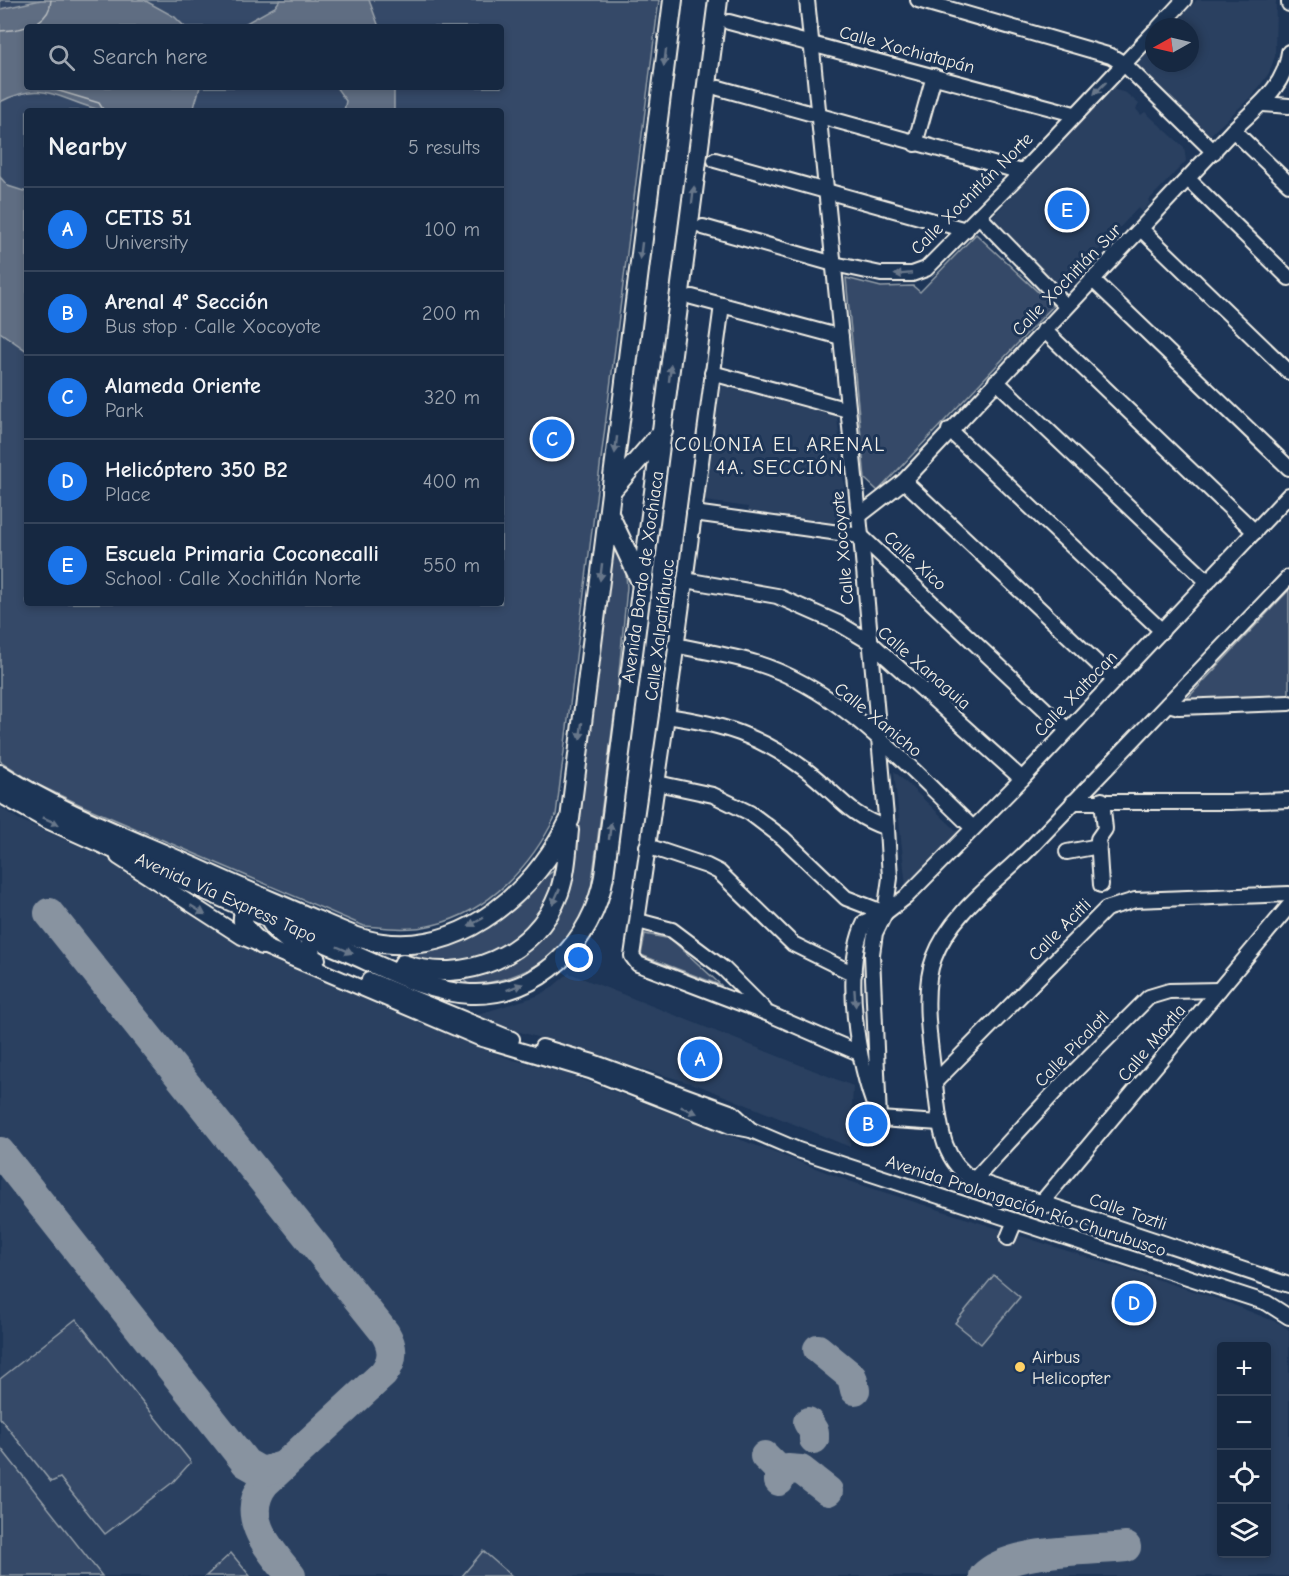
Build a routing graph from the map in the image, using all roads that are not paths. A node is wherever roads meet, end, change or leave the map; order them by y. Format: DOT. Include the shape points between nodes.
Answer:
graph roads {
  1 [pos="673,0"];
  2 [pos="718,0"];
  3 [pos="807,0"];
  4 [pos="918,0"];
  5 [pos="1180,1"];
  6 [pos="957,5"];
  7 [pos="1166,18"];
  8 [pos="729,22"];
  9 [pos="1145,41"];
  10 [pos="811,42"];
  11 [pos="1289,52"];
  12 [pos="1289,59"];
  13 [pos="1124,63"];
  14 [pos="934,76"];
  15 [pos="719,88"];
  16 [pos="1263,104"];
  17 [pos="1289,106"];
  18 [pos="1074,114"];
  19 [pos="818,116"];
  20 [pos="1233,130"];
  21 [pos="915,144"];
  22 [pos="1214,152"];
  23 [pos="715,159"];
  24 [pos="1022,172"];
  25 [pos="1188,179"];
  26 [pos="1289,184"];
  27 [pos="824,189"];
  28 [pos="979,216"];
  29 [pos="703,227"];
  30 [pos="1141,229"];
  31 [pos="966,230"];
  32 [pos="834,264"];
  33 [pos="1289,278"];
  34 [pos="1092,279"];
  35 [pos="692,297"];
  36 [pos="722,305"];
  37 [pos="1066,306"];
  38 [pos="1044,330"];
  39 [pos="841,337"];
  40 [pos="1289,372"];
  41 [pos="712,373"];
  42 [pos="996,381"];
  43 [pos="848,410"];
  44 [pos="949,430"];
  45 [pos="663,431"];
  46 [pos="1289,468"];
  47 [pos="904,481"];
  48 [pos="611,491"];
  49 [pos="1289,495"];
  50 [pos="609,513"];
  51 [pos="694,513"];
  52 [pos="859,516"];
  53 [pos="1255,532"];
  54 [pos="861,536"];
  55 [pos="1289,577"];
  56 [pos="685,580"];
  57 [pos="641,582"];
  58 [pos="1208,582"];
  59 [pos="1162,631"];
  60 [pos="870,642"];
  61 [pos="675,645"];
  62 [pos="1114,679"];
  63 [pos="1289,703"];
  64 [pos="1168,704"];
  65 [pos="667,716"];
  66 [pos="1066,729"];
  67 [pos="879,740"];
  68 [pos="0,774"];
  69 [pos="1022,779"];
  70 [pos="657,783"];
  71 [pos="0,793"];
  72 [pos="1102,800"];
  73 [pos="1289,800"];
  74 [pos="1073,801"];
  75 [pos="570,819"];
  76 [pos="887,828"];
  77 [pos="973,828"];
  78 [pos="98,842"];
  79 [pos="647,846"];
  80 [pos="1099,846"];
  81 [pos="1068,852"];
  82 [pos="1101,885"];
  83 [pos="1289,894"];
  84 [pos="249,900"];
  85 [pos="1289,906"];
  86 [pos="268,908"];
  87 [pos="885,914"];
  88 [pos="638,921"];
  89 [pos="361,938"];
  90 [pos="318,939"];
  91 [pos="262,945"];
  92 [pos="310,956"];
  93 [pos="458,972"];
  94 [pos="854,974"];
  95 [pos="1219,990"];
  96 [pos="457,992"];
  97 [pos="769,1014"];
  98 [pos="859,1053"];
  99 [pos="935,1082"];
  100 [pos="879,1119"];
  101 [pos="940,1123"];
  102 [pos="751,1130"];
  103 [pos="974,1180"];
  104 [pos="1042,1202"];
  105 [pos="1015,1221"];
  106 [pos="1008,1238"];
  107 [pos="1289,1285"];
  108 [pos="1289,1317"];
  1 -- 48 [label="main road, one-way"];
  45 -- 2 [label="main road, Avenida Bordo de Xochiaca, one-way"];
  3 -- 10 [label="street, Calle Xocoyote"];
  4 -- 6 [label="street"];
  5 -- 7 [label="street"];
  6 -- 13 [label="street"];
  8 -- 10 [label="street, Calle Xochiatapán"];
  9 -- 13 [label="street, Calle Xochitlán Norte"];
  10 -- 14 [label="street, Calle Xochiatapán"];
  10 -- 19 [label="street, Calle Xocoyote"];
  11 -- 12 [label="street, Calle Xochitlán Sur"];
  12 -- 16 [label="street, Calle Xochitlán Sur" via="1276,88"];
  13 -- 18 [label="street, Calle Xochitlán Norte, one-way"];
  13 -- 22 [label="street"];
  14 -- 18 [label="street, Calle Xochiatapán"];
  14 -- 21 [label="street"];
  15 -- 19 [label="street"];
  16 -- 17 [label="street"];
  16 -- 20 [label="street, Calle Xochitlán Sur"];
  18 -- 24 [label="street, Calle Xochitlán Norte"];
  19 -- 21 [label="street"];
  19 -- 27 [label="street, Calle Xocoyote"];
  20 -- 22 [label="street, Calle Xochitlán Sur"];
  20 -- 26 [label="street"];
  21 -- 24 [label="street"];
  22 -- 25 [label="street, Calle Xochitlán Sur"];
  23 -- 27 [label="street"];
  24 -- 28 [label="street, Calle Xochitlán Norte"];
  25 -- 30 [label="street, Calle Xochitlán Sur"];
  25 -- 33 [label="street"];
  27 -- 31 [label="street"];
  27 -- 32 [label="street, Calle Xocoyote"];
  28 -- 31 [label="street, Calle Xochitlán Norte"];
  28 -- 37 [label="street"];
  29 -- 32 [label="street, Calle Xochitlán Norte"];
  30 -- 34 [label="street, Calle Xochitlán Sur"];
  30 -- 40 [label="street"];
  31 -- 32 [label="street, Calle Xochitlán Norte, one-way" via="926,269 912,274 881,274"];
  32 -- 39 [label="street, Calle Xocoyote"];
  34 -- 37 [label="street, Calle Xochitlán Sur"];
  34 -- 46 [label="street"];
  35 -- 36 [label="street"];
  36 -- 39 [label="street"];
  36 -- 41 [label="street, Calle Xalpatláhuac"];
  37 -- 38 [label="street, Calle Xochitlán Sur"];
  38 -- 42 [label="street, Calle Xochitlán Sur"];
  38 -- 53 [label="street"];
  39 -- 43 [label="street, Calle Xocoyote"];
  41 -- 43 [label="street"];
  41 -- 51 [label="street, Calle Xalpatláhuac"];
  42 -- 44 [label="street, Calle Xochitlán Sur"];
  42 -- 58 [label="street"];
  43 -- 52 [label="street, Calle Xocoyote"];
  44 -- 47 [label="street, Calle Xochitlán Sur"];
  44 -- 59 [label="street"];
  45 -- 48 [label="main road"];
  45 -- 57 [label="main road, Avenida Bordo de Xochiaca"];
  47 -- 52 [label="street, Calle Xochitlán Sur"];
  47 -- 62 [label="street"];
  48 -- 50 [label="main road"];
  49 -- 53 [label="street, Calle Xaltocan"];
  50 -- 57 [label="main road"];
  50 -- 75 [label="main road, one-way"];
  51 -- 54 [label="street, Calle Xico"];
  51 -- 56 [label="street, Calle Xalpatláhuac"];
  52 -- 54 [label="street, Calle Xocoyote"];
  53 -- 58 [label="street, Calle Xaltocan"];
  54 -- 60 [label="street, Calle Xocoyote"];
  54 -- 66 [label="street, Calle Xico"];
  55 -- 64 [label="street"];
  56 -- 60 [label="street, Calle Xanaguia" via="777,596"];
  56 -- 61 [label="street, Calle Xalpatláhuac"];
  96 -- 57 [label="main road, Avenida Bordo de Xochiaca, one-way" via="495,992 542,974 571,950 594,915 604,876"];
  58 -- 59 [label="street, Calle Xaltocan"];
  59 -- 62 [label="street, Calle Xaltocan"];
  60 -- 67 [label="street, Calle Xocoyote"];
  60 -- 69 [label="street, Calle Xanaguia"];
  61 -- 65 [label="street, Calle Xalpatláhuac"];
  61 -- 67 [label="street, Calle Xanicho" via="778,672 832,702"];
  62 -- 66 [label="street, Calle Xaltocan"];
  63 -- 64 [label="street" via="1179,707"];
  64 -- 74 [label="street"];
  65 -- 70 [label="street, Calle Xalpatláhuac"];
  65 -- 76 [label="street" via="740,731 777,749 852,812"];
  66 -- 69 [label="street, Calle Xaltocan"];
  67 -- 76 [label="street, Calle Xocoyote"];
  67 -- 77 [label="street, Calle Xanicho"];
  68 -- 84 [label="main road, Avenida Vía Express Tapo" via="50,803"];
  69 -- 77 [label="street, Calle Xaltocan"];
  70 -- 79 [label="street, Calle Xalpatláhuac"];
  70 -- 87 [label="street" via="712,795 750,813 783,838 846,898"];
  71 -- 78 [label="main road, Avenida Vía Express Tapo, one-way" via="35,814"];
  72 -- 73 [label="street"];
  72 -- 74 [label="street"];
  72 -- 80 [label="street" via="1105,829"];
  74 -- 99 [label="street" via="947,931 931,966 928,999"];
  75 -- 89 [label="main road, one-way" via="532,879 486,917 426,942 392,944"];
  75 -- 93 [label="main road, one-way" via="559,894 542,921 528,938 507,953"];
  76 -- 87 [label="street, Calle Xocoyote" via="890,878"];
  77 -- 87 [label="street, Calle Xaltocan"];
  78 -- 84 [label="main road, Avenida Vía Express Tapo"];
  78 -- 91 [label="street, Avenida Prolongación Río Churubusco, one-way" via="138,872"];
  79 -- 88 [label="street, Calle Xalpatláhuac"];
  79 -- 94 [label="street" via="719,872 793,945"];
  80 -- 81 [label="street"];
  80 -- 82 [label="street"];
  83 -- 99 [label="street, Calle Acitli" via="1135,900 1106,909"];
  84 -- 86 [label="main road, Avenida Vía Express Tapo"];
  84 -- 91 [label="main road" via="242,915 243,926"];
  85 -- 95 [label="street, Calle Maxtla"];
  86 -- 89 [label="main road, Avenida Vía Express Tapo"];
  86 -- 90 [label="main road, Avenida Vía Express Tapo"];
  86 -- 92 [label="street, Avenida Prolongación Río Churubusco" via="275,931"];
  87 -- 94 [label="street" via="865,922 855,950"];
  87 -- 100 [label="street, Calle Xocoyote" via="875,933 872,954"];
  88 -- 97 [label="street" via="672,930 724,969"];
  88 -- 97 [label="street, Calle Xalpatláhuac" via="633,960"];
  89 -- 93 [label="main road" via="409,967"];
  90 -- 92 [label="main road" via="311,944"];
  90 -- 96 [label="main road, Avenida Vía Express Tapo, one-way" via="428,985"];
  91 -- 102 [label="street, Avenida Prolongación Río Churubusco, one-way" via="479,1038 590,1071 730,1126"];
  92 -- 102 [label="street, Avenida Prolongación Río Churubusco" via="506,1037 593,1062 733,1113"];
  93 -- 96 [label="main road"];
  94 -- 98 [label="street, one-way"];
  95 -- 103 [label="street, Calle Picalotl" via="1169,991 1149,997"];
  95 -- 104 [label="street, Calle Maxtla"];
  97 -- 98 [label="street"];
  98 -- 100 [label="street" via="866,1088"];
  99 -- 101 [label="street"];
  100 -- 101 [label="street"];
  101 -- 103 [label="street, Calle Toztli" via="946,1149 959,1169"];
  102 -- 105 [label="street, Avenida Prolongación Río Churubusco" via="798,1150"];
  103 -- 104 [label="street, Calle Toztli"];
  104 -- 107 [label="street, Calle Toztli"];
  105 -- 106 [label="street"];
  105 -- 108 [label="street, Avenida Prolongación Río Churubusco" via="1267,1303"];
}
